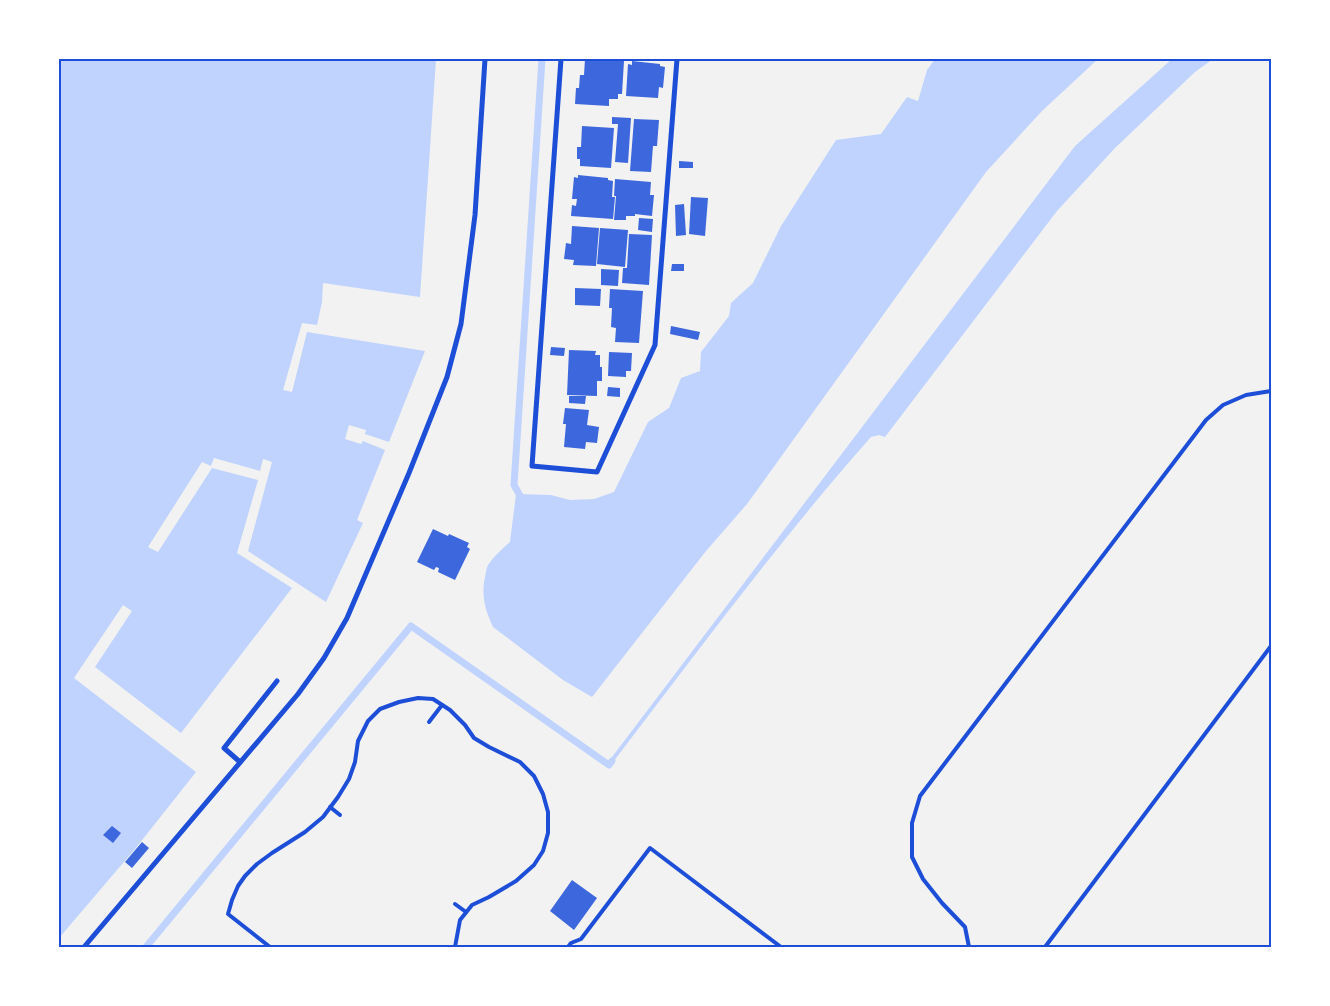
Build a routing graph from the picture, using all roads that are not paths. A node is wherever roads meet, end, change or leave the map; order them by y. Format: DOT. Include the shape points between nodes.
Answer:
graph roads {
  1 [pos="485,59"];
  2 [pos="561,59"];
  3 [pos="677,59"];
  4 [pos="1271,391"];
  5 [pos="1271,646"];
  6 [pos="278,681"];
  7 [pos="442,705"];
  8 [pos="429,722"];
  9 [pos="240,762"];
  10 [pos="330,807"];
  11 [pos="340,815"];
  12 [pos="455,904"];
  13 [pos="466,912"];
  14 [pos="84,947"];
  15 [pos="270,947"];
  16 [pos="455,947"];
  17 [pos="568,947"];
  18 [pos="781,947"];
  19 [pos="969,947"];
  20 [pos="1045,947"];
  1 -- 9 [label="street" via="475,215 461,324 447,377 346,618 324,658 298,694"];
  2 -- 3 [label="street" via="532,466 597,472 655,344"];
  4 -- 19 [label="lane" via="1246,395 1223,405 1206,420 920,796 912,823 912,857 923,879 965,927"];
  5 -- 20 [label="lane"];
  6 -- 9 [label="street" via="224,748"];
  7 -- 8 [label="lane"];
  7 -- 10 [label="lane" via="433,699 418,698 380,709 368,721 358,742 349,779"];
  7 -- 13 [label="lane" via="466,725 474,738 520,762 534,776 548,812 548,833 543,851 534,865 516,881 472,905"];
  9 -- 14 [label="street"];
  10 -- 11 [label="lane"];
  10 -- 15 [label="lane" via="305,832 257,864 238,886 228,914"];
  12 -- 13 [label="lane"];
  13 -- 16 [label="lane" via="460,920"];
  17 -- 18 [label="lane" via="582,938 650,848"];
}
